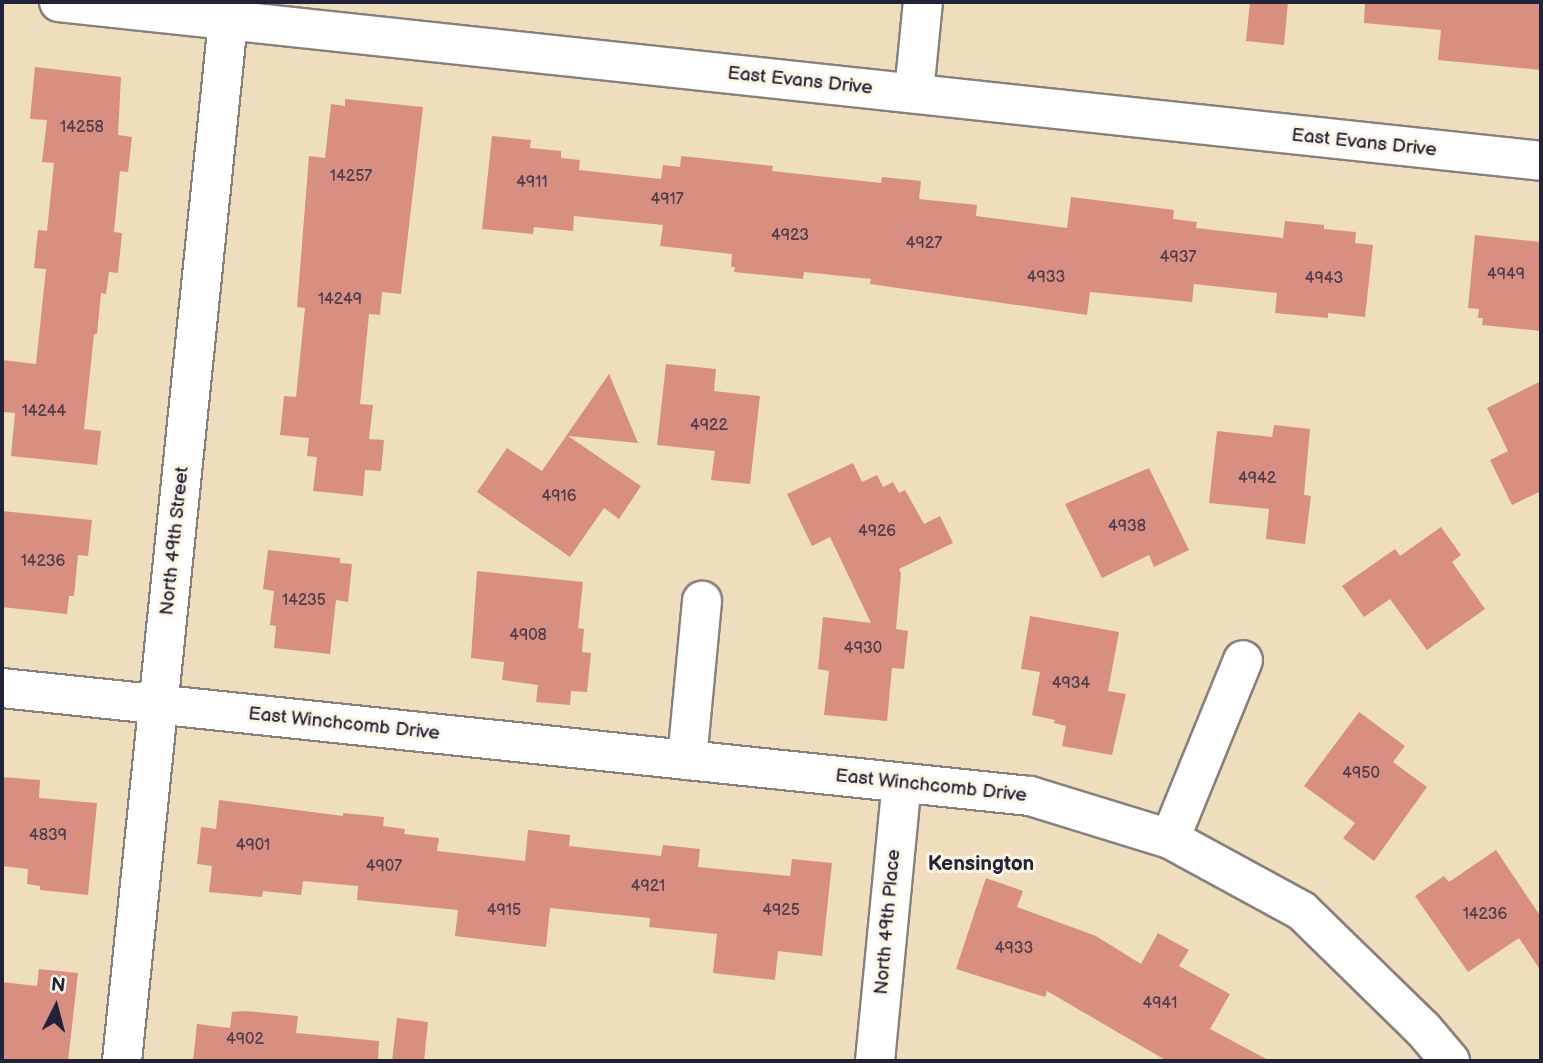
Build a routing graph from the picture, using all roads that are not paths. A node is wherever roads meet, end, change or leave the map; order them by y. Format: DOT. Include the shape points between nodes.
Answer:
graph roads {
  1 [pos="59,2"];
  2 [pos="923,2"];
  3 [pos="228,21"];
  4 [pos="914,93"];
  5 [pos="1541,161"];
  6 [pos="702,601"];
  7 [pos="1242,660"];
  8 [pos="2,688"];
  9 [pos="159,704"];
  10 [pos="687,760"];
  11 [pos="902,783"];
  12 [pos="1170,839"];
  13 [pos="122,1061"];
  14 [pos="875,1061"];
  15 [pos="1450,1061"];
  1 -- 3 [label="street, East Evans Drive"];
  2 -- 4 [label="street"];
  3 -- 4 [label="street, East Evans Drive"];
  3 -- 9 [label="street, North 49th Street"];
  4 -- 5 [label="street, East Evans Drive"];
  6 -- 10 [label="street"];
  7 -- 12 [label="street"];
  8 -- 9 [label="street, East Winchcomb Drive"];
  9 -- 10 [label="street, East Winchcomb Drive"];
  9 -- 13 [label="street, North 49th Street"];
  10 -- 11 [label="street, East Winchcomb Drive"];
  11 -- 12 [label="street, East Winchcomb Drive" via="1030,796"];
  11 -- 14 [label="street, North 49th Place"];
  12 -- 15 [label="street, East Winchcomb Drive" via="1303,911 1423,1028"];
}
